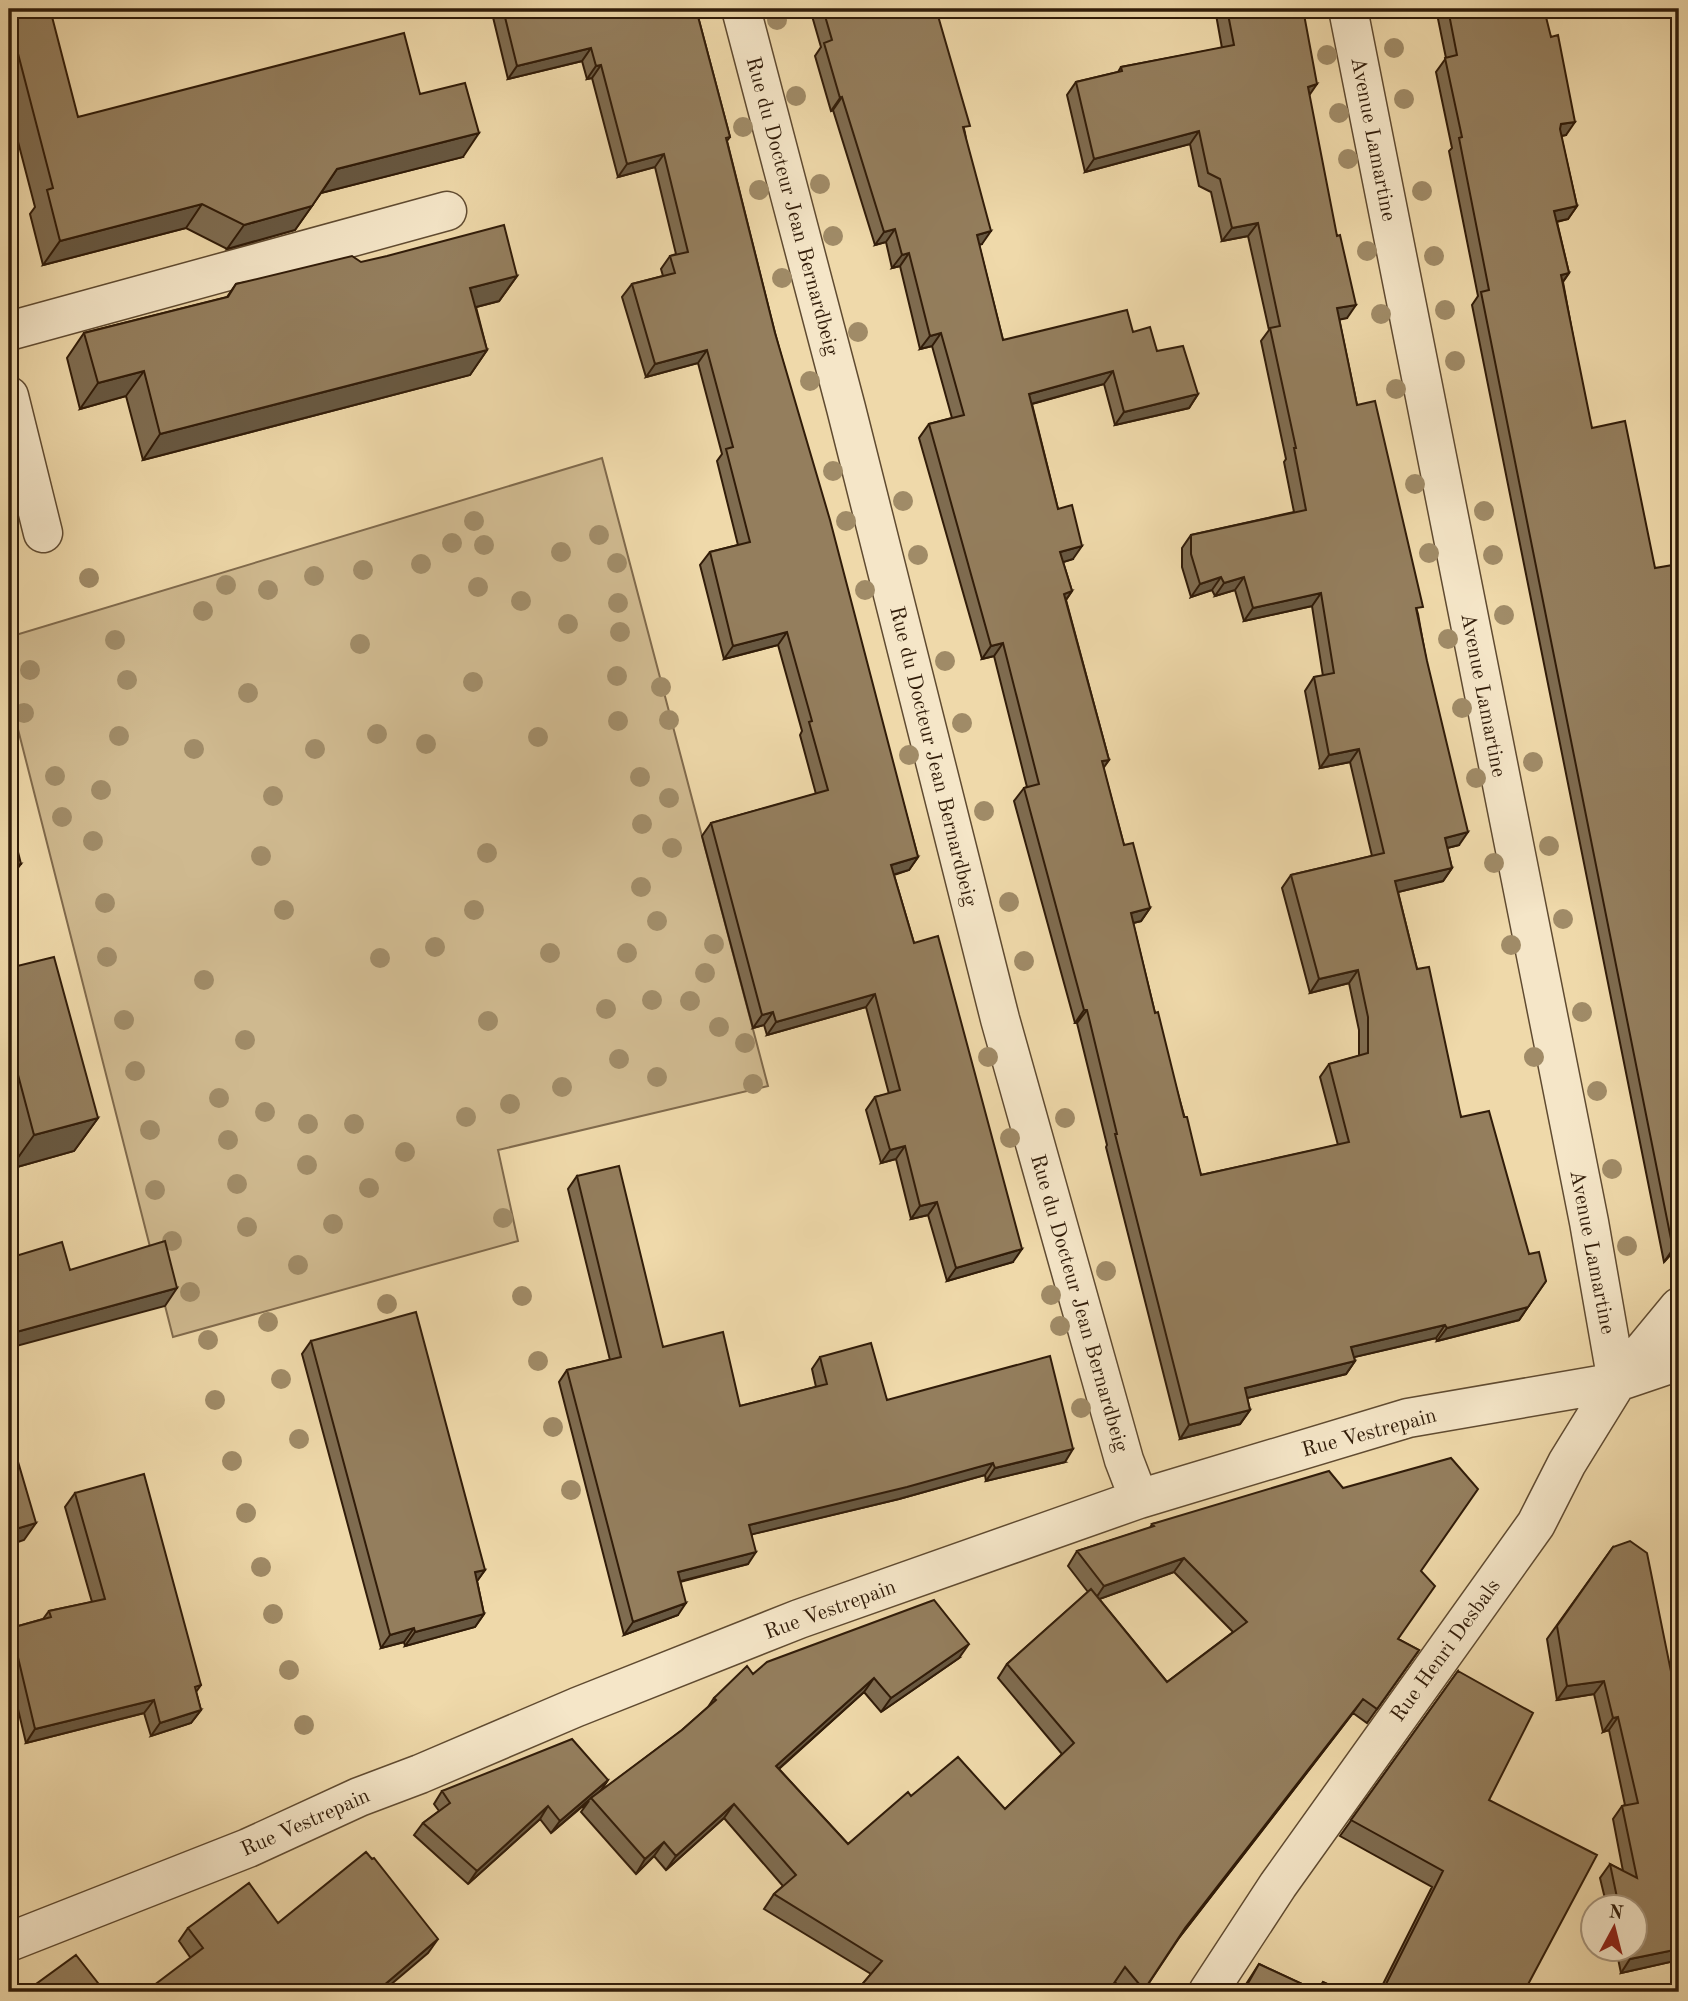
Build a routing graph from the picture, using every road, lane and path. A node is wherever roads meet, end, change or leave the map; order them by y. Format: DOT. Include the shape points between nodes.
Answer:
graph roads {
  1 [pos="741,9"];
  2 [pos="1348,9"];
  3 [pos="447,211"];
  4 [pos="9,331"];
  5 [pos="9,396"];
  6 [pos="43,533"];
  7 [pos="1679,1307"];
  8 [pos="1679,1361"];
  9 [pos="1617,1382"];
  10 [pos="1139,1499"];
  11 [pos="9,1942"];
  12 [pos="1208,1992"];
  1 -- 10 [label="street, Rue du Docteur Jean Bernardbeig" via="1000,1019"];
  2 -- 9 [label="street, Avenue Lamartine"];
  3 -- 4 [label="street"];
  5 -- 6 [label="street"];
  7 -- 9 [label="street, Rue Henri Desbals"];
  8 -- 9 [label="street, Rue Vestrepain"];
  9 -- 10 [label="street, Rue Vestrepain" via="1408,1418"];
  9 -- 12 [label="street, Rue Henri Desbals" via="1536,1524 1278,1885"];
  10 -- 11 [label="street, Rue Vestrepain" via="799,1619"];
}
